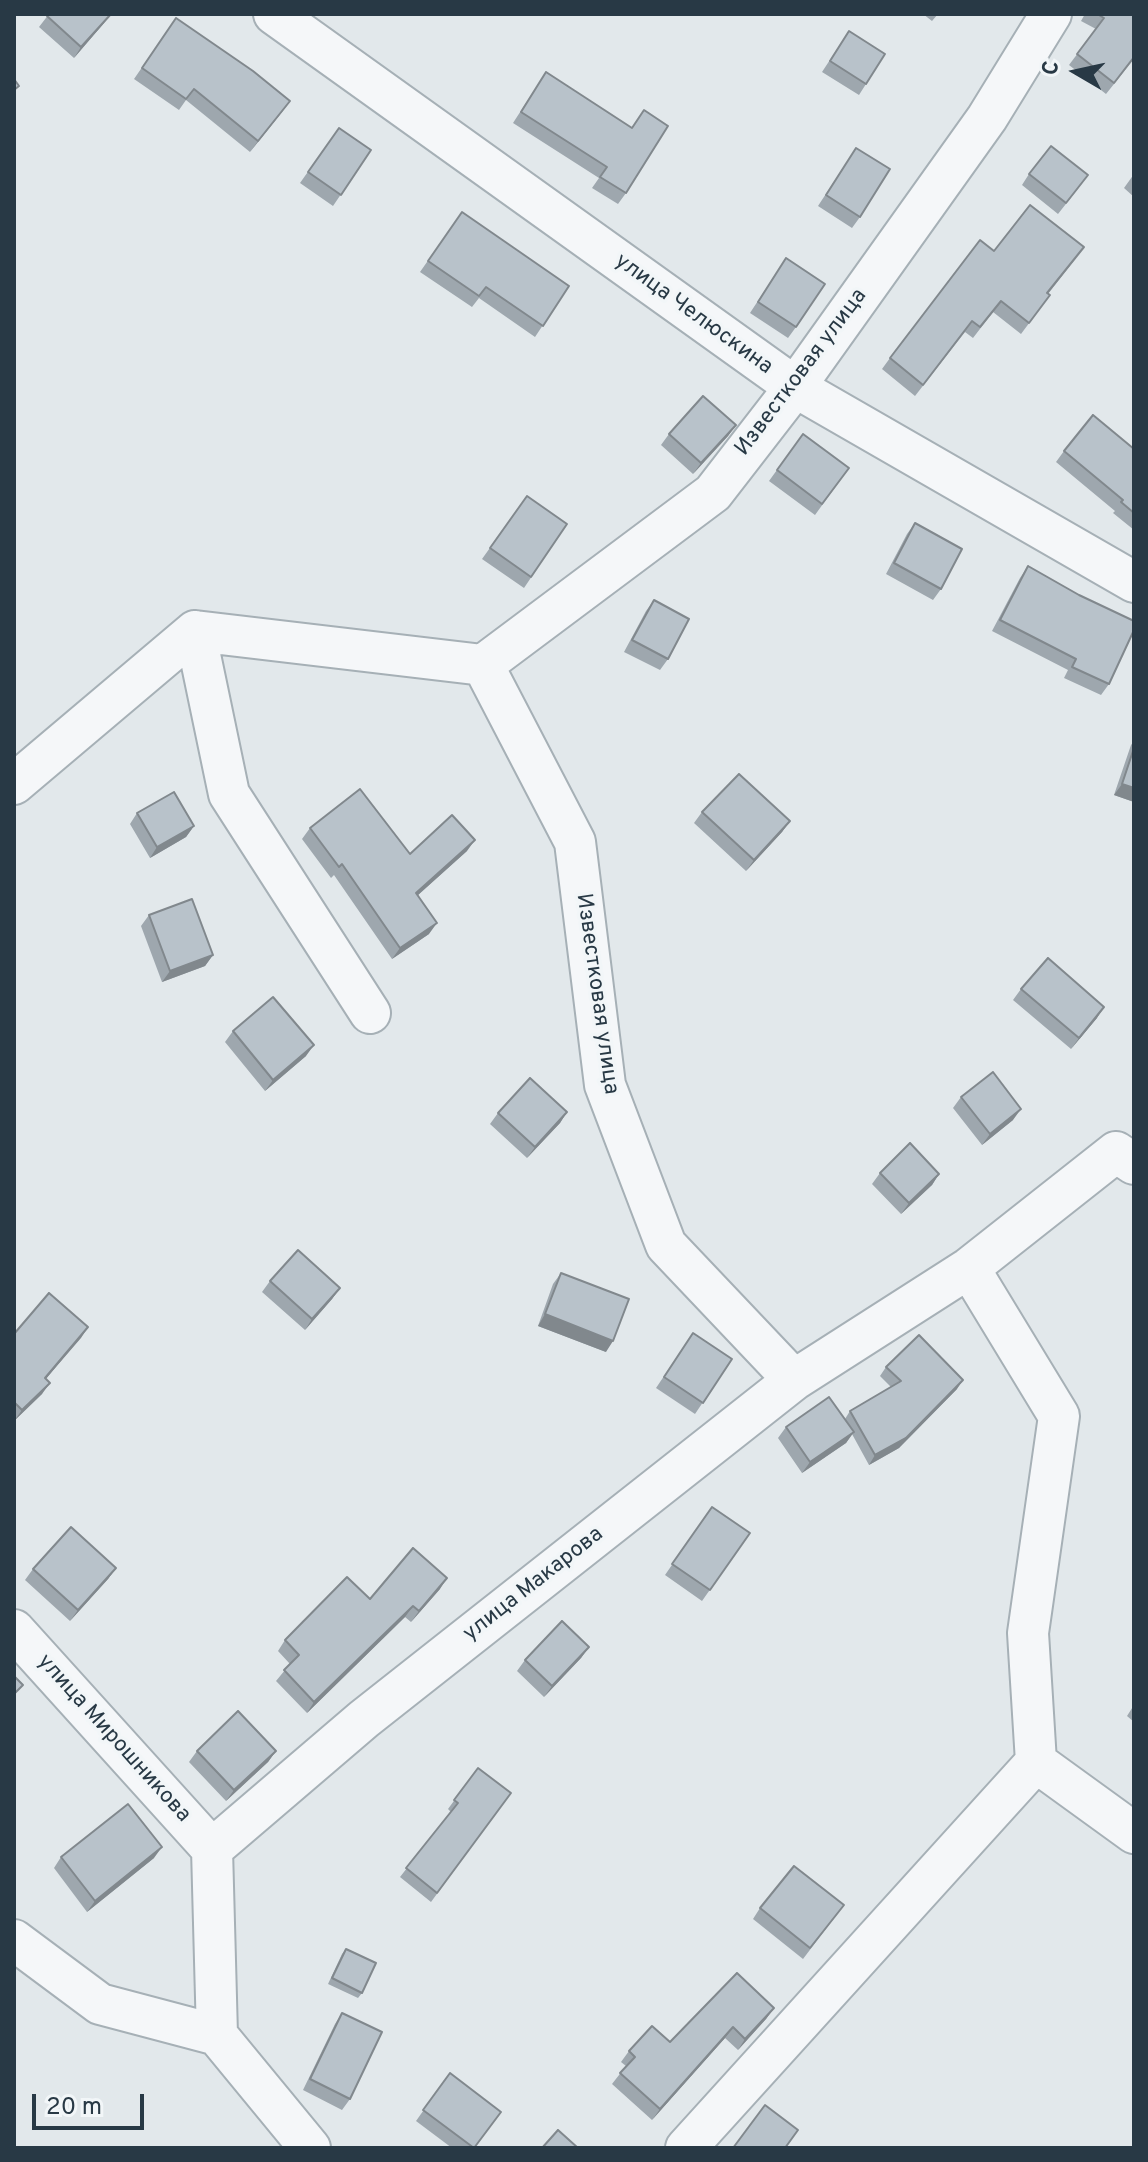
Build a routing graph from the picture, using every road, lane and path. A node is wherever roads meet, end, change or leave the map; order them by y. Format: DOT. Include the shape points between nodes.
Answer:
graph roads {
  1 [pos="274,14"];
  2 [pos="1051,14"];
  3 [pos="795,387"];
  4 [pos="1134,582"];
  5 [pos="195,631"];
  6 [pos="483,665"];
  7 [pos="14,784"];
  8 [pos="370,1013"];
  9 [pos="1134,1164"];
  10 [pos="969,1268"];
  11 [pos="794,1380"];
  12 [pos="14,1630"];
  13 [pos="1036,1762"];
  14 [pos="1134,1833"];
  15 [pos="212,1849"];
  16 [pos="14,1940"];
  17 [pos="217,2035"];
  18 [pos="310,2148"];
  19 [pos="686,2148"];
  1 -- 3 [label="street, улица Челюскина"];
  2 -- 3 [label="street, Известковая улица" via="987,118"];
  3 -- 4 [label="street, улица Челюскина"];
  3 -- 6 [label="street, Известковая улица" via="713,493"];
  5 -- 6 [label="street"];
  5 -- 7 [label="street"];
  5 -- 8 [label="street" via="229,794"];
  6 -- 11 [label="street, Известковая улица" via="575,842 605,1085 666,1245"];
  9 -- 10 [label="street, улица Макарова" via="1116,1152"];
  10 -- 11 [label="street, улица Макарова"];
  10 -- 13 [label="street" via="1059,1416 1028,1633"];
  11 -- 15 [label="street, улица Макарова" via="364,1719"];
  12 -- 15 [label="street, улица Мирошникова"];
  13 -- 14 [label="street"];
  13 -- 19 [label="street"];
  15 -- 17 [label="street"];
  16 -- 17 [label="street" via="100,2004"];
  17 -- 18 [label="street"];
}
